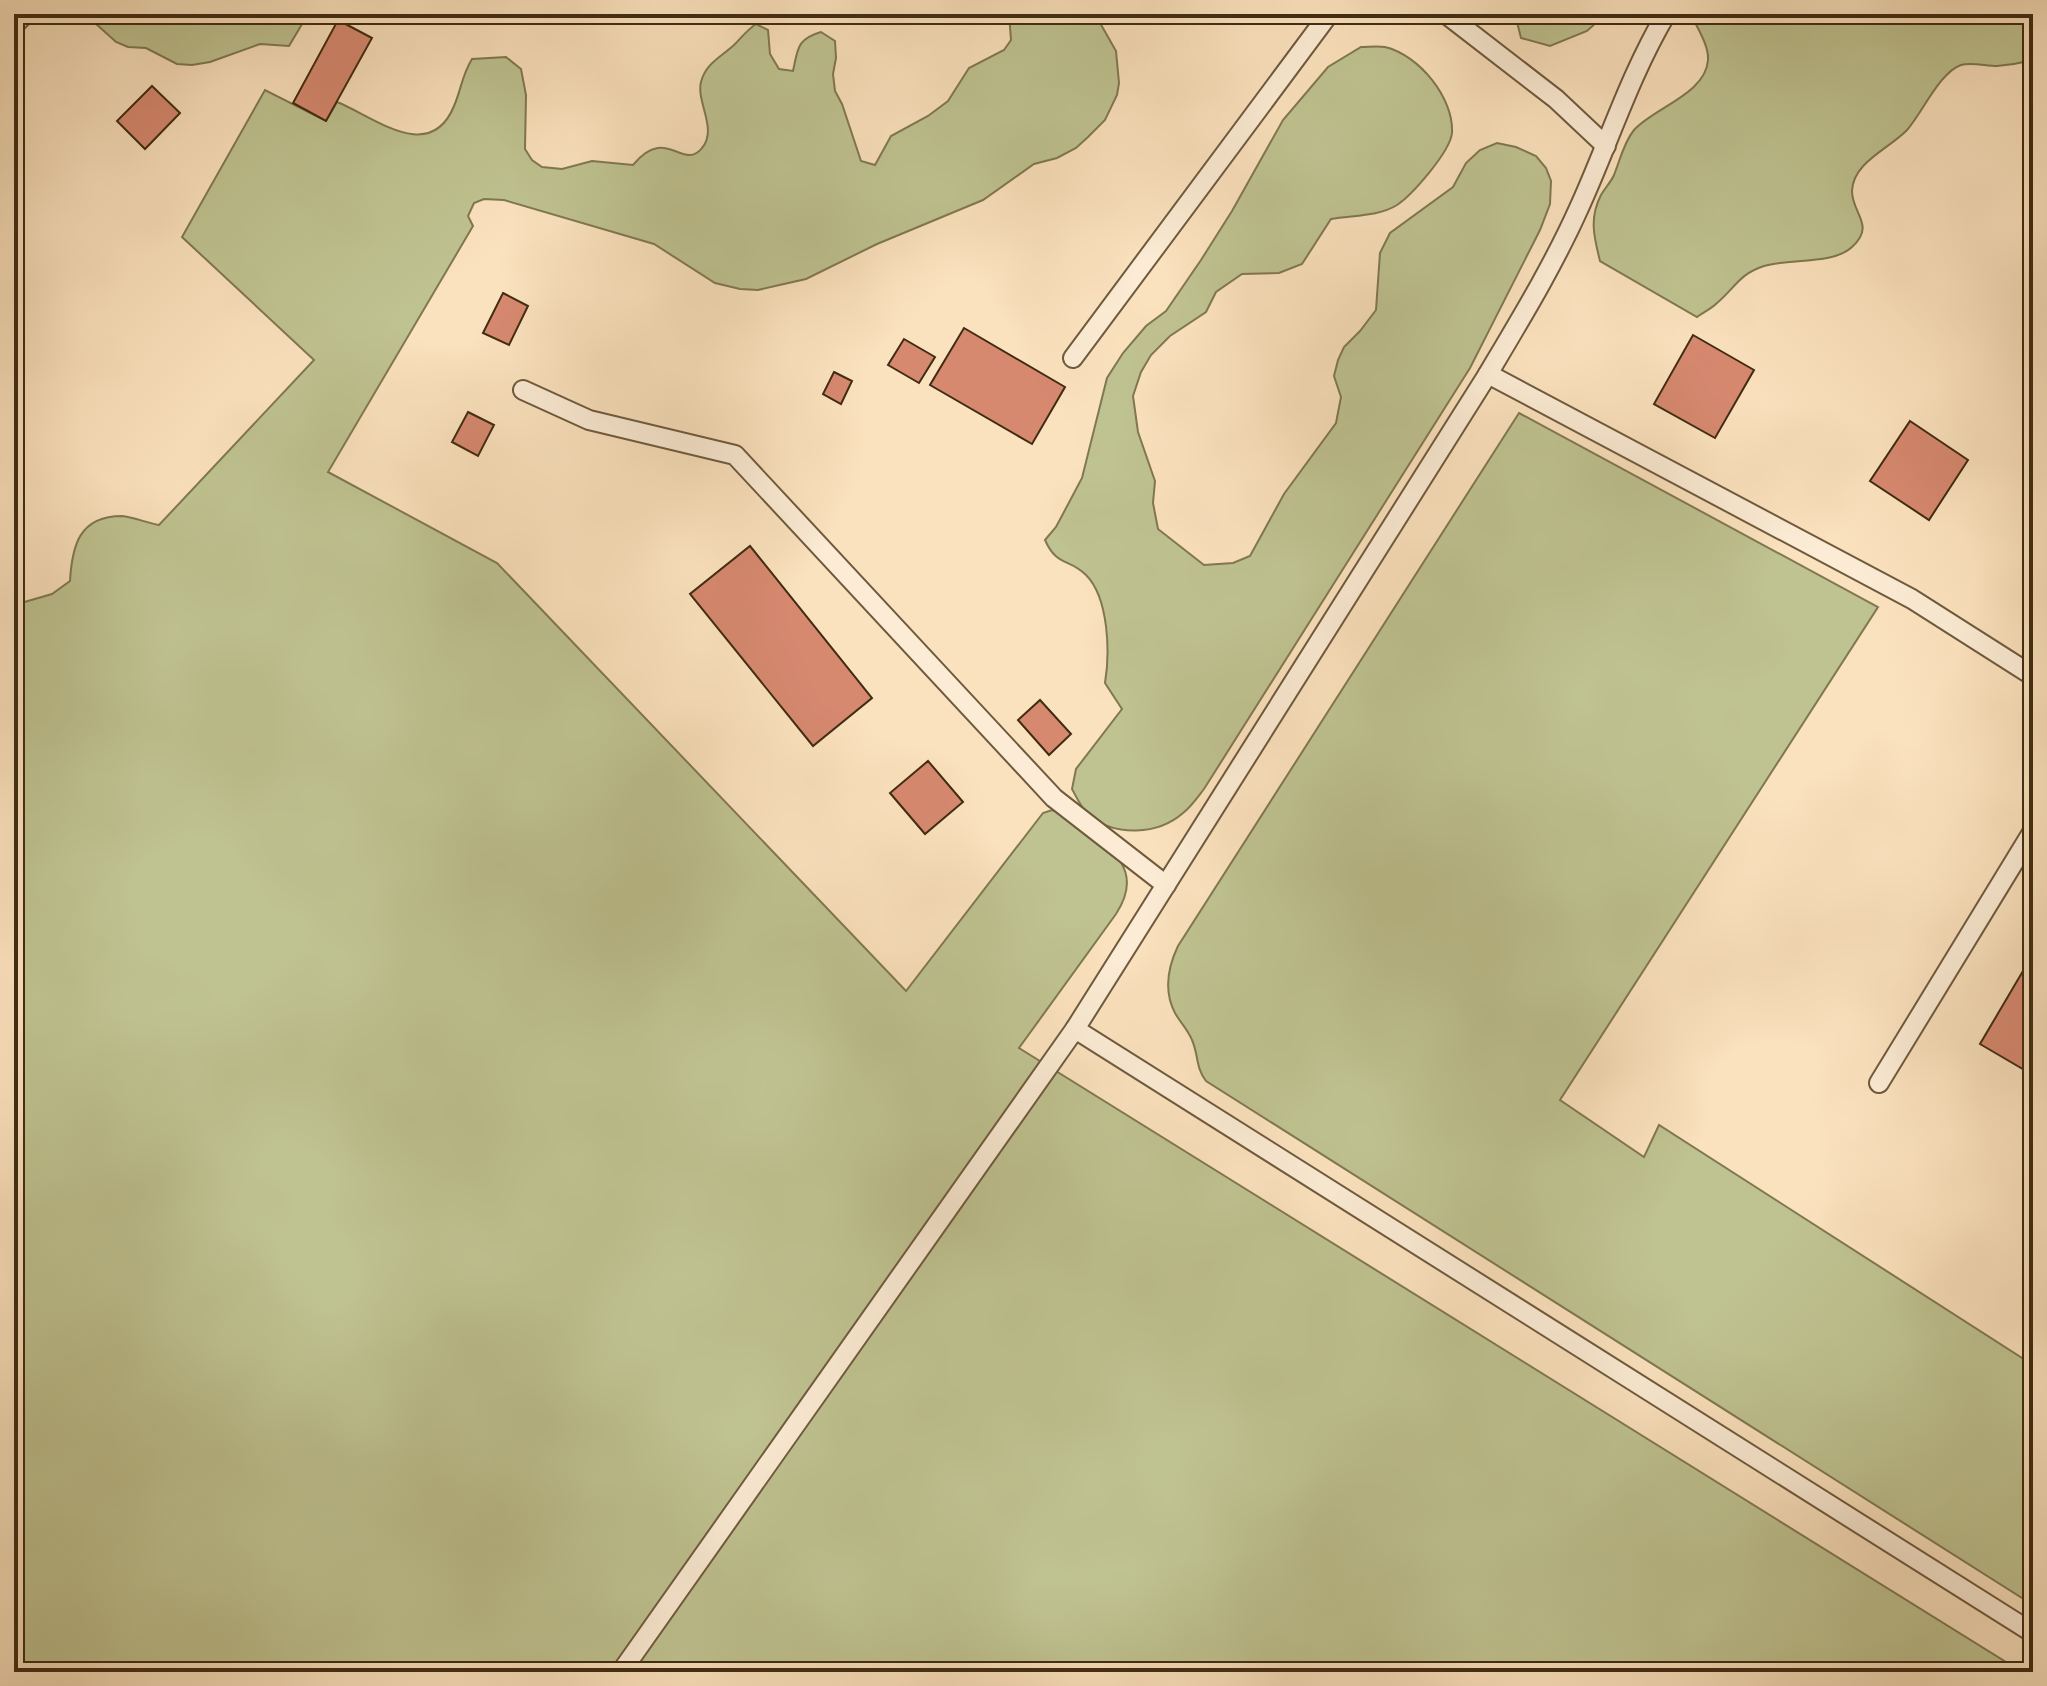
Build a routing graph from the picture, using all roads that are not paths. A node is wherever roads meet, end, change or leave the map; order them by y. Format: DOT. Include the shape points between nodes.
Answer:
graph roads {
  1 [pos="25,14"];
  2 [pos="1329,14"];
  3 [pos="1446,14"];
  4 [pos="1666,14"];
  5 [pos="14,25"];
  6 [pos="1606,146"];
  7 [pos="1073,358"];
  8 [pos="1488,374"];
  9 [pos="523,390"];
  10 [pos="2033,676"];
  11 [pos="2033,831"];
  12 [pos="1166,885"];
  13 [pos="1075,1029"];
  14 [pos="1879,1083"];
  15 [pos="2033,1633"];
  16 [pos="621,1672"];
  1 -- 5 [label="lane"];
  2 -- 7 [label="lane"];
  3 -- 6 [label="lane" via="1556,99"];
  4 -- 6 [label="lane" via="1640,58"];
  6 -- 8 [label="lane" via="1558,253"];
  8 -- 10 [label="lane" via="1912,599"];
  8 -- 12 [label="lane"];
  9 -- 12 [label="lane" via="589,420 735,455 1054,798"];
  11 -- 14 [label="lane"];
  12 -- 13 [label="lane"];
  13 -- 15 [label="lane"];
  13 -- 16 [label="lane"];
}
